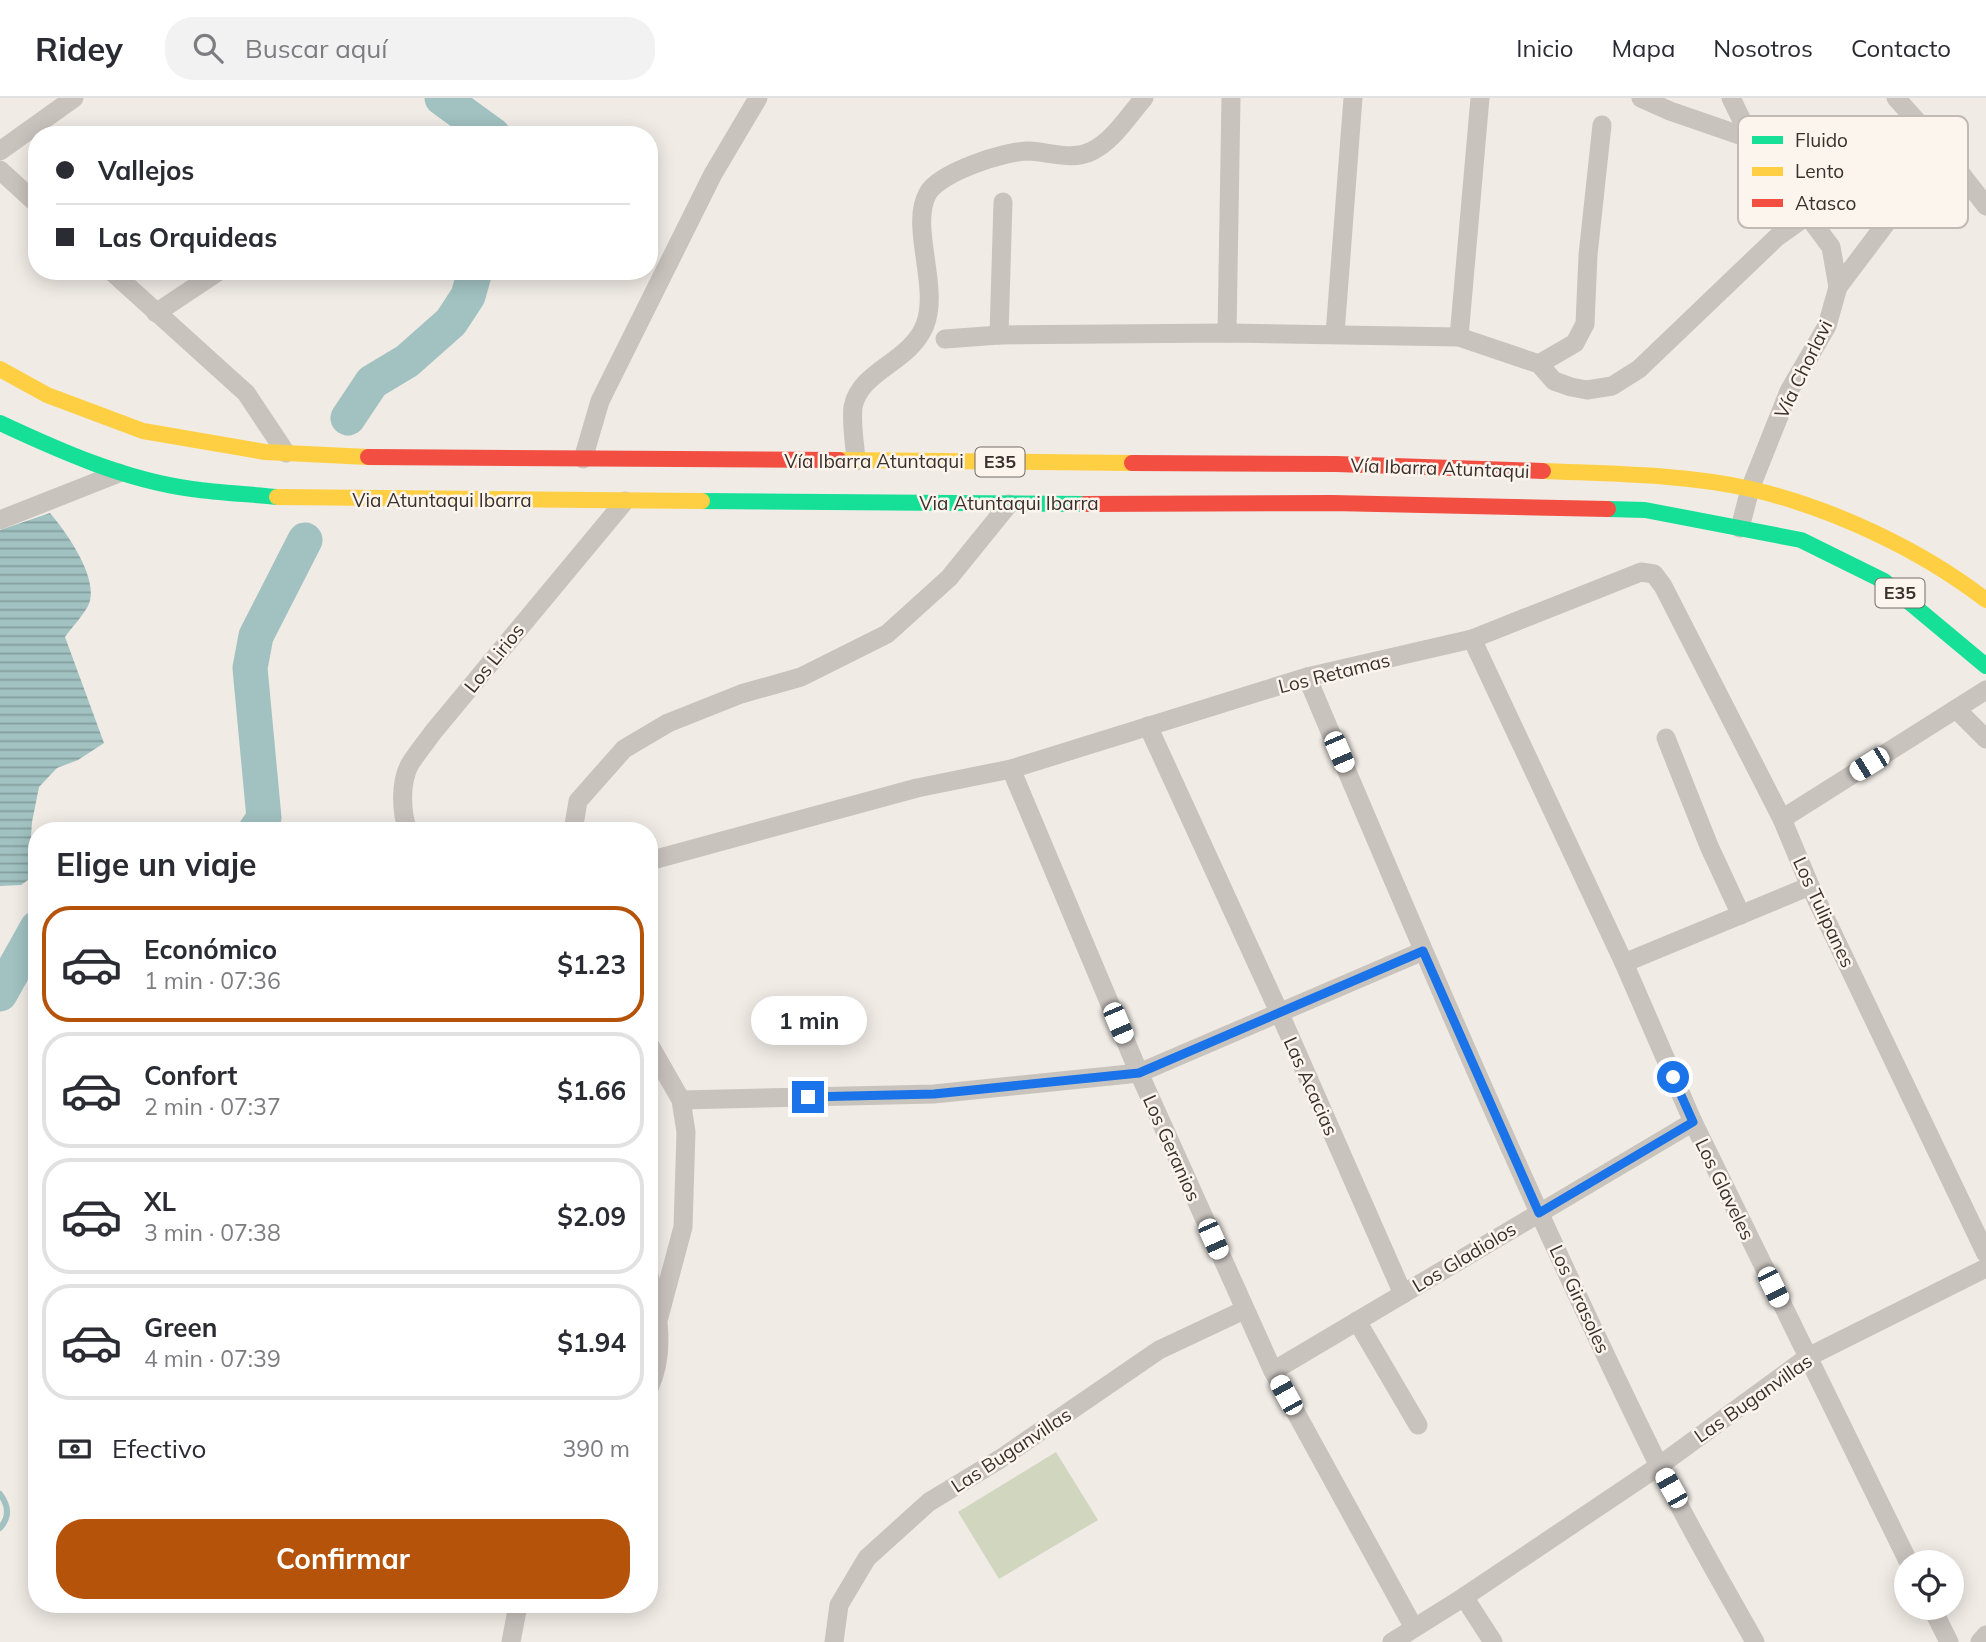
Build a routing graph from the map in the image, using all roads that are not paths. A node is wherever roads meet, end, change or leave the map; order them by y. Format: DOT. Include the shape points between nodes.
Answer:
graph roads {
  1 [pos="74,98"];
  2 [pos="758,98"];
  3 [pos="1144,98"];
  4 [pos="1231,98"];
  5 [pos="1353,98"];
  6 [pos="1480,98"];
  7 [pos="1641,98"];
  8 [pos="1731,98"];
  9 [pos="1896,98"];
  10 [pos="1740,116"];
  11 [pos="1912,116"];
  12 [pos="1602,125"];
  13 [pos="35,126"];
  14 [pos="28,131"];
  15 [pos="1738,135"];
  16 [pos="0,151"];
  17 [pos="0,170"];
  18 [pos="1968,183"];
  19 [pos="28,196"];
  20 [pos="1003,202"];
  21 [pos="1986,206"];
  22 [pos="1790,228"];
  23 [pos="1817,228"];
  24 [pos="1882,228"];
  25 [pos="121,280"];
  26 [pos="206,280"];
  27 [pos="1838,287"];
  28 [pos="156,313"];
  29 [pos="1227,333"];
  30 [pos="1335,334"];
  31 [pos="999,335"];
  32 [pos="1459,337"];
  33 [pos="945,339"];
  34 [pos="1539,364"];
  35 [pos="0,369"];
  36 [pos="0,423"];
  37 [pos="286,453"];
  38 [pos="583,459"];
  39 [pos="856,461"];
  40 [pos="122,472"];
  41 [pos="1751,489"];
  42 [pos="625,501"];
  43 [pos="1009,504"];
  44 [pos="0,520"];
  45 [pos="1740,528"];
  46 [pos="1654,574"];
  47 [pos="1986,600"];
  48 [pos="1472,639"];
  49 [pos="1986,666"];
  50 [pos="1307,677"];
  51 [pos="1986,690"];
  52 [pos="1956,709"];
  53 [pos="1148,726"];
  54 [pos="1666,738"];
  55 [pos="1986,739"];
  56 [pos="1011,769"];
  57 [pos="1782,819"];
  58 [pos="404,822"];
  59 [pos="574,822"];
  60 [pos="658,860"];
  61 [pos="1810,886"];
  62 [pos="1741,915"];
  63 [pos="1423,951"];
  64 [pos="1624,963"];
  65 [pos="1280,1014"];
  66 [pos="658,1060"];
  67 [pos="1139,1073"];
  68 [pos="681,1100"];
  69 [pos="1693,1122"];
  70 [pos="1539,1213"];
  71 [pos="1986,1254"];
  72 [pos="1986,1268"];
  73 [pos="1403,1294"];
  74 [pos="1244,1310"];
  75 [pos="658,1313"];
  76 [pos="659,1317"];
  77 [pos="1357,1321"];
  78 [pos="658,1345"];
  79 [pos="1808,1357"];
  80 [pos="1273,1371"];
  81 [pos="1418,1425"];
  82 [pos="1659,1466"];
  83 [pos="1903,1550"];
  84 [pos="1464,1597"];
  85 [pos="516,1613"];
  86 [pos="1938,1620"];
  87 [pos="1414,1628"];
  88 [pos="1986,1635"];
  89 [pos="512,1642"];
  90 [pos="834,1642"];
  91 [pos="1392,1642"];
  92 [pos="1493,1642"];
  93 [pos="1755,1642"];
  94 [pos="1949,1642"];
  95 [pos="1980,1642"];
  1 -- 13 [label="street"];
  2 -- 38 [label="street" via="713,174 600,401"];
  3 -- 39 [label="street" via="1106,142 1091,152 1075,156 1027,151 985,161 932,188 922,209 930,282 925,324 906,353 859,389 853,408"];
  4 -- 29 [label="street"];
  5 -- 30 [label="street"];
  6 -- 32 [label="street"];
  7 -- 15 [label="street"];
  8 -- 10 [label="street, Vía Chorlavi"];
  9 -- 11 [label="street"];
  12 -- 34 [label="street" via="1585,324 1575,343"];
  14 -- 16 [label="street"];
  17 -- 19 [label="street"];
  18 -- 21 [label="street"];
  20 -- 31 [label="street"];
  22 -- 34 [label="street" via="1639,369 1612,386 1571,387 1554,381"];
  23 -- 27 [label="street, Vía Chorlavi" via="1831,247"];
  24 -- 27 [label="street"];
  25 -- 28 [label="street"];
  26 -- 28 [label="street"];
  27 -- 41 [label="street, Vía Chorlavi" via="1827,326 1789,391"];
  28 -- 37 [label="street" via="246,393"];
  29 -- 30 [label="street"];
  29 -- 31 [label="street"];
  30 -- 32 [label="street"];
  31 -- 33 [label="street"];
  32 -- 34 [label="street"];
  35 -- 37 [label="highway, Vía Ibarra Atuntaqui / E35" via="47,395 143,431"];
  36 -- 40 [label="highway, Via Atuntaqui Ibarra / E35" via="62,452"];
  37 -- 38 [label="highway, Vía Ibarra Atuntaqui / E35"];
  38 -- 39 [label="highway, Vía Ibarra Atuntaqui / E35"];
  39 -- 41 [label="highway, Vía Ibarra Atuntaqui / E35" via="1336,464 1653,475"];
  40 -- 42 [label="highway, Via Atuntaqui Ibarra / E35" via="190,489 289,499"];
  40 -- 44 [label="street"];
  41 -- 45 [label="street, Vía Chorlavi"];
  41 -- 47 [label="highway, Vía Ibarra Atuntaqui / E35" via="1809,506 1903,546 1954,575"];
  42 -- 43 [label="highway, Via Atuntaqui Ibarra / E35"];
  42 -- 58 [label="street, Los Lirios" via="409,766"];
  43 -- 45 [label="highway, Via Atuntaqui Ibarra / E35" via="1332,503 1646,510"];
  43 -- 59 [label="street" via="950,578 887,634 801,677 741,694 668,723 624,749 578,801"];
  45 -- 49 [label="highway, Via Atuntaqui Ibarra / E35" via="1801,540 1884,581"];
  46 -- 48 [label="street, Los Retamas" via="1641,572"];
  46 -- 57 [label="street, Los Tulipanes"];
  48 -- 50 [label="street, Los Retamas"];
  48 -- 64 [label="street, Los Glaveles"];
  50 -- 53 [label="street, Los Retamas"];
  50 -- 63 [label="street, Los Girasoles"];
  51 -- 52 [label="street"];
  52 -- 55 [label="street"];
  52 -- 57 [label="street"];
  53 -- 56 [label="street, Los Retamas"];
  53 -- 65 [label="street, Las Acacias"];
  54 -- 62 [label="street"];
  56 -- 60 [label="street, Los Retamas" via="917,788"];
  56 -- 67 [label="street, Los Geranios"];
  57 -- 61 [label="street, Los Tulipanes"];
  61 -- 62 [label="street"];
  61 -- 71 [label="street, Los Tulipanes"];
  62 -- 64 [label="street"];
  63 -- 65 [label="street"];
  63 -- 70 [label="street, Los Girasoles"];
  64 -- 69 [label="street, Los Glaveles"];
  65 -- 67 [label="street"];
  65 -- 73 [label="street, Las Acacias"];
  66 -- 68 [label="street"];
  67 -- 68 [label="street" via="934,1094"];
  67 -- 74 [label="street, Los Geranios"];
  68 -- 76 [label="street" via="686,1132 683,1227"];
  69 -- 70 [label="street, Los Gladiolos"];
  69 -- 79 [label="street, Los Glaveles"];
  70 -- 73 [label="street, Los Gladiolos"];
  70 -- 82 [label="street, Los Girasoles"];
  72 -- 79 [label="street, Las Buganvillas"];
  73 -- 77 [label="street, Los Gladiolos"];
  74 -- 80 [label="street, Los Geranios"];
  74 -- 90 [label="street, Las Buganvillas" via="1159,1350 929,1502 867,1558 839,1605"];
  75 -- 76 [label="street"];
  76 -- 78 [label="street"];
  77 -- 80 [label="street, Los Gladiolos"];
  77 -- 81 [label="street"];
  79 -- 82 [label="street, Las Buganvillas"];
  79 -- 83 [label="street, Los Glaveles"];
  80 -- 87 [label="street, Los Geranios"];
  82 -- 84 [label="street, Las Buganvillas"];
  82 -- 93 [label="street, Los Girasoles"];
  84 -- 87 [label="street, Las Buganvillas"];
  84 -- 92 [label="street"];
  85 -- 89 [label="street"];
  86 -- 94 [label="street"];
  87 -- 91 [label="street, Las Buganvillas"];
  88 -- 95 [label="street"];
}
